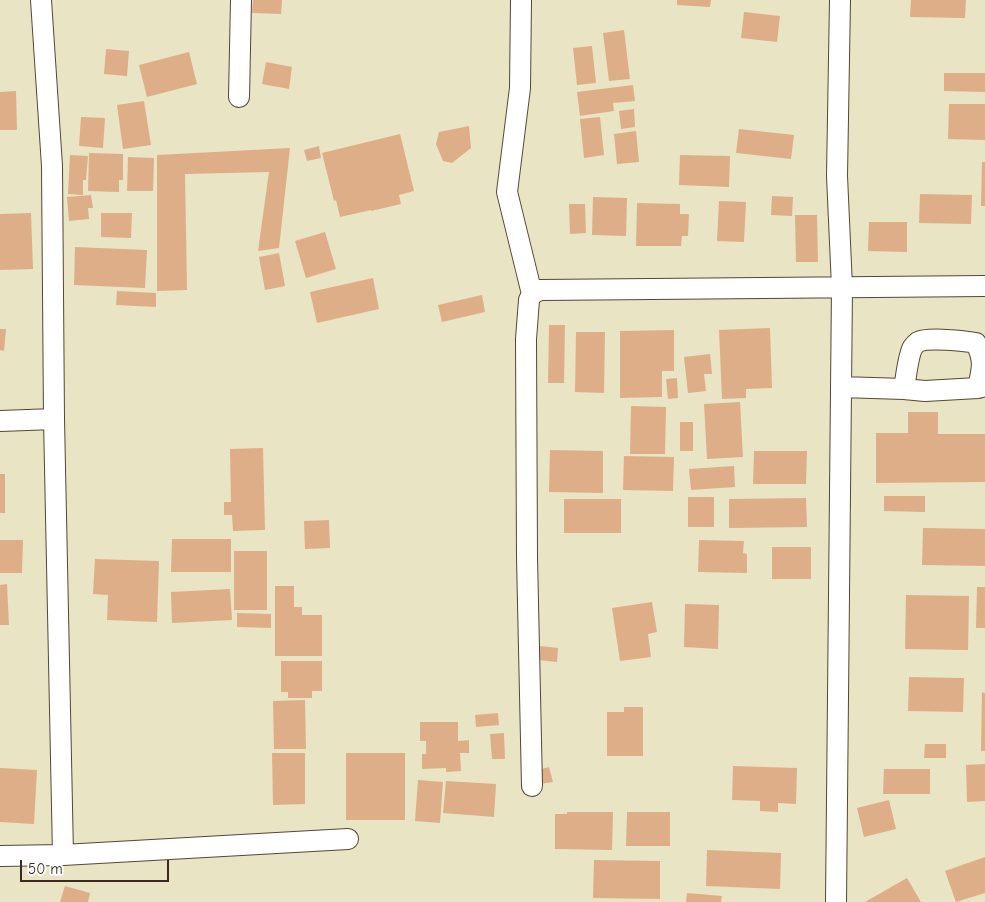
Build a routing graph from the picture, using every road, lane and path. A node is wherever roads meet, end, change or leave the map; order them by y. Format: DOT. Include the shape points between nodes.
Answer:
graph roads {
  1 [pos="41,0"];
  2 [pos="241,0"];
  3 [pos="521,0"];
  4 [pos="840,0"];
  5 [pos="239,97"];
  6 [pos="985,286"];
  7 [pos="842,288"];
  8 [pos="532,294"];
  9 [pos="841,387"];
  10 [pos="981,387"];
  11 [pos="904,389"];
  12 [pos="54,419"];
  13 [pos="0,422"];
  14 [pos="532,786"];
  15 [pos="348,839"];
  16 [pos="63,855"];
  17 [pos="0,856"];
  18 [pos="836,902"];
  1 -- 12 [label="street" via="52,166"];
  2 -- 5 [label="street"];
  3 -- 8 [label="street" via="520,88 507,192"];
  4 -- 7 [label="street" via="837,176"];
  6 -- 7 [label="street"];
  7 -- 8 [label="street" via="540,290"];
  7 -- 9 [label="street"];
  8 -- 14 [label="street" via="526,340"];
  9 -- 11 [label="street"];
  9 -- 18 [label="street"];
  10 -- 11 [label="street"];
  10 -- 11 [label="street" via="983,362 976,343 934,340 918,342 912,347"];
  12 -- 13 [label="street"];
  12 -- 16 [label="street"];
  15 -- 16 [label="street"];
  16 -- 17 [label="street"];
}
